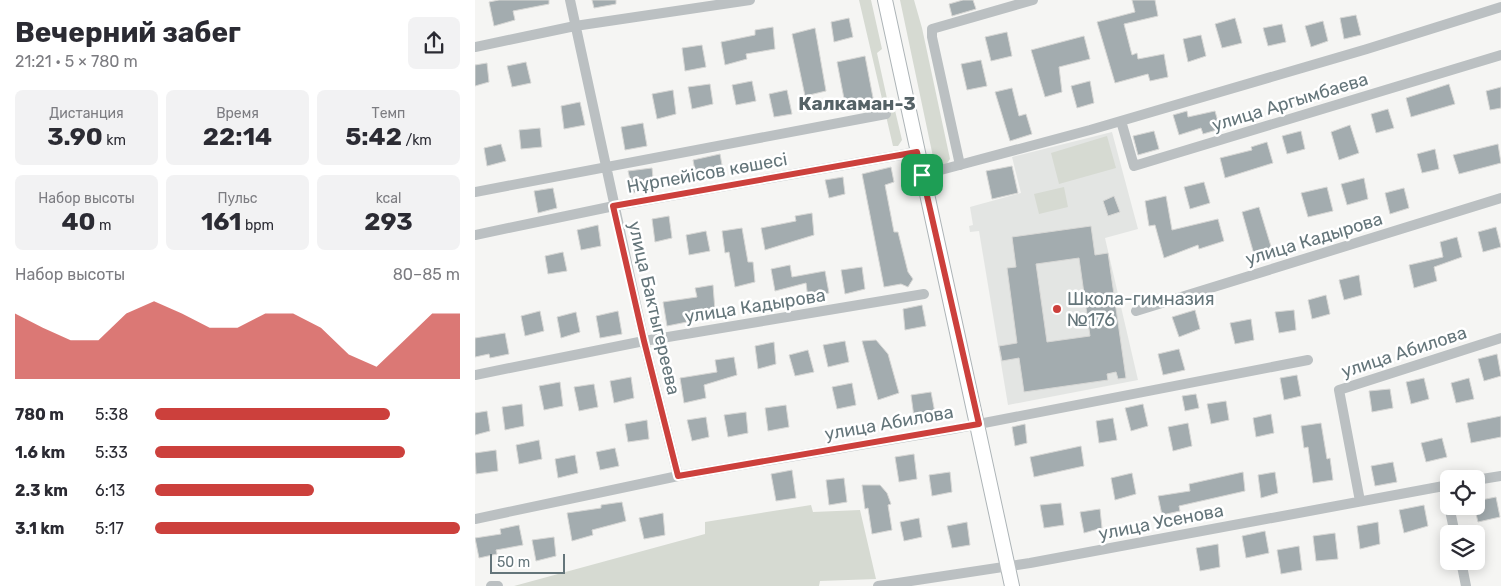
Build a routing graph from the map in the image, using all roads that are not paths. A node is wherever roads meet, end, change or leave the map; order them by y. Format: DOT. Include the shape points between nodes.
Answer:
graph roads {
  1 [pos="570,0"];
  2 [pos="750,0"];
  3 [pos="885,0"];
  4 [pos="1033,0"];
  5 [pos="1501,6"];
  6 [pos="575,26"];
  7 [pos="475,47"];
  8 [pos="1501,55"];
  9 [pos="886,114"];
  10 [pos="1121,121"];
  11 [pos="917,152"];
  12 [pos="960,165"];
  13 [pos="605,166"];
  14 [pos="922,175"];
  15 [pos="475,192"];
  16 [pos="1501,198"];
  17 [pos="613,206"];
  18 [pos="475,235"];
  19 [pos="924,294"];
  20 [pos="1136,311"];
  21 [pos="1501,338"];
  22 [pos="644,341"];
  23 [pos="1308,360"];
  24 [pos="475,375"];
  25 [pos="979,424"];
  26 [pos="678,476"];
  27 [pos="1501,476"];
  28 [pos="1485,479"];
  29 [pos="1440,486"];
  30 [pos="1360,501"];
  31 [pos="475,519"];
  32 [pos="1008,566"];
  33 [pos="1463,570"];
  34 [pos="491,586"];
  35 [pos="498,586"];
  36 [pos="878,586"];
  37 [pos="1012,586"];
  38 [pos="1466,586"];
  1 -- 6 [label="street, улица Бактыгереева"];
  2 -- 6 [label="street"];
  3 -- 11 [label="main road"];
  4 -- 12 [label="street" via="932,29"];
  5 -- 10 [label="street, улица Аргымбаева"];
  6 -- 7 [label="street"];
  6 -- 13 [label="street, улица Бактыгереева"];
  8 -- 10 [label="street, улица Аргымбаева" via="1134,166"];
  9 -- 13 [label="street, Нұрпейісов көшесі"];
  10 -- 12 [label="street, улица Аргымбаева"];
  11 -- 14 [label="main road"];
  11 -- 17 [label="street, Нұрпейісов көшесі"];
  12 -- 14 [label="street, улица Аргымбаева"];
  13 -- 15 [label="street, Нұрпейісов көшесі"];
  13 -- 17 [label="street, улица Бактыгереева"];
  14 -- 25 [label="main road"];
  16 -- 20 [label="street, улица Кадырова"];
  17 -- 18 [label="street, Нұрпейісов көшесі"];
  17 -- 22 [label="street, улица Бактыгереева"];
  19 -- 22 [label="street, улица Кадырова"];
  21 -- 30 [label="street, улица Абилова" via="1339,390"];
  22 -- 24 [label="street, улица Кадырова"];
  22 -- 26 [label="street, улица Бактыгереева"];
  23 -- 25 [label="street, улица Абилова"];
  25 -- 26 [label="street, улица Абилова"];
  25 -- 32 [label="main road"];
  26 -- 31 [label="street, улица Абилова"];
  27 -- 28 [label="street"];
  29 -- 30 [label="street, улица Усенова"];
  30 -- 32 [label="street, улица Усенова"];
  32 -- 36 [label="street, улица Усенова"];
  32 -- 37 [label="main road"];
  33 -- 38 [label="street"];
  34 -- 35 [label="street"];
}
